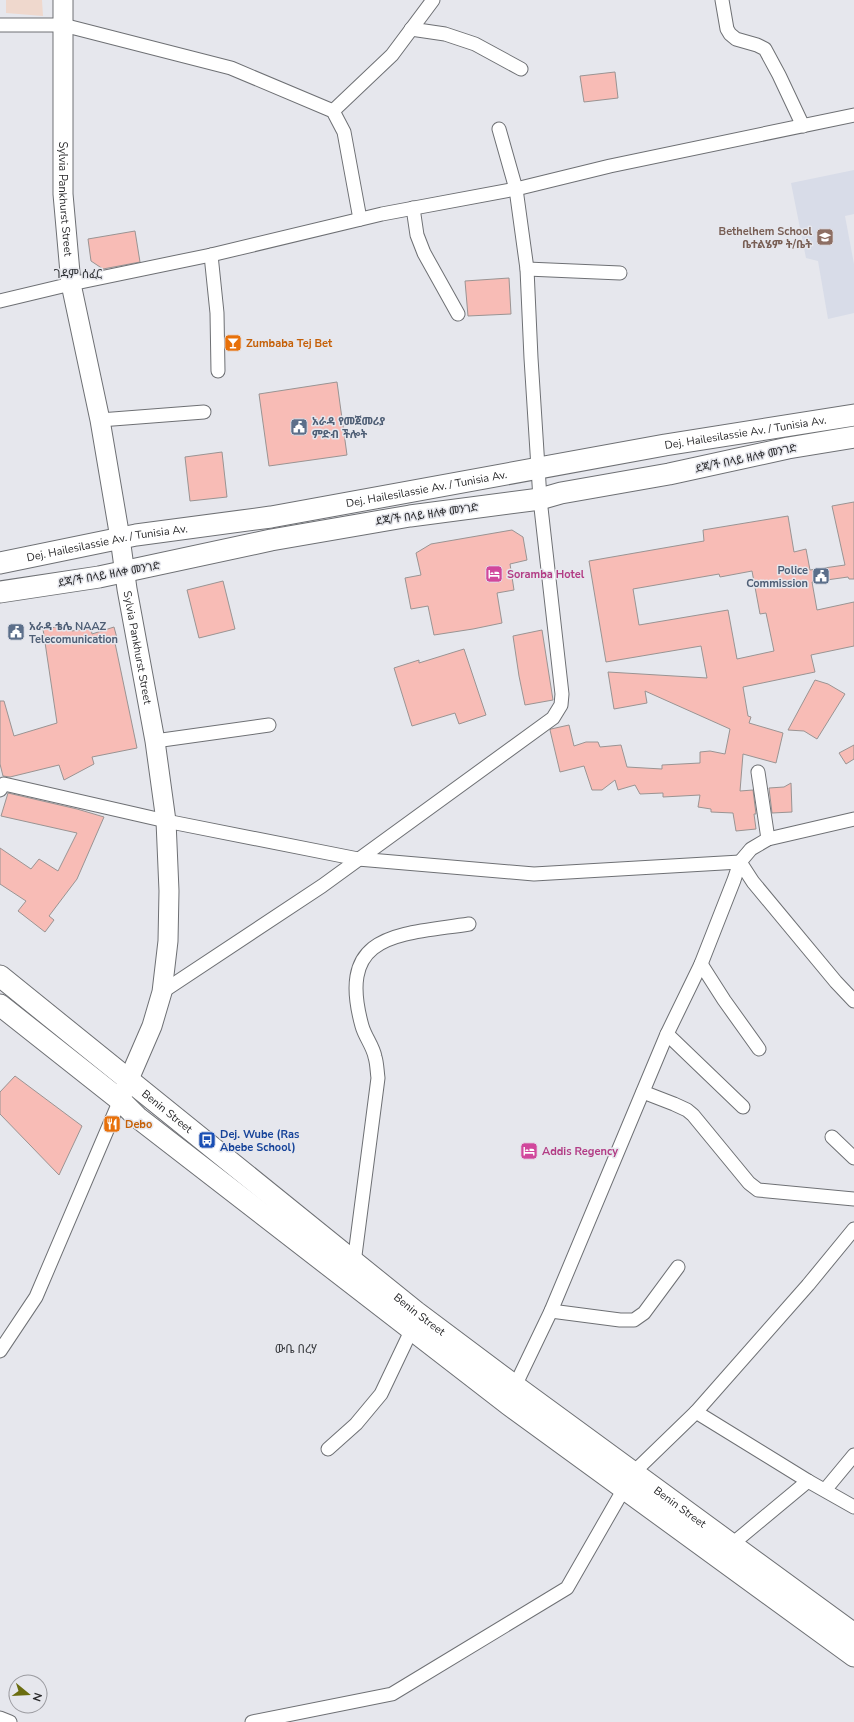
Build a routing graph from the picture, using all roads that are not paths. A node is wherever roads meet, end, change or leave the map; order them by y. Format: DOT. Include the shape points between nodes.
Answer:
graph roads {
  1 [pos="63,0"];
  2 [pos="433,0"];
  3 [pos="722,0"];
  4 [pos="0,25"];
  5 [pos="63,25"];
  6 [pos="411,29"];
  7 [pos="521,69"];
  8 [pos="333,112"];
  9 [pos="854,114"];
  10 [pos="803,126"];
  11 [pos="499,129"];
  12 [pos="516,190"];
  13 [pos="413,208"];
  14 [pos="360,219"];
  15 [pos="211,255"];
  16 [pos="527,269"];
  17 [pos="620,273"];
  18 [pos="71,284"];
  19 [pos="0,301"];
  20 [pos="458,314"];
  21 [pos="218,371"];
  22 [pos="204,412"];
  23 [pos="854,415"];
  24 [pos="100,420"];
  25 [pos="854,437"];
  26 [pos="539,468"];
  27 [pos="540,499"];
  28 [pos="120,538"];
  29 [pos="0,563"];
  30 [pos="124,572"];
  31 [pos="0,592"];
  32 [pos="269,725"];
  33 [pos="155,741"];
  34 [pos="758,772"];
  35 [pos="1,785"];
  36 [pos="854,819"];
  37 [pos="166,821"];
  38 [pos="768,839"];
  39 [pos="358,859"];
  40 [pos="740,862"];
  41 [pos="469,924"];
  42 [pos="701,964"];
  43 [pos="0,976"];
  44 [pos="162,992"];
  45 [pos="854,1001"];
  46 [pos="0,1005"];
  47 [pos="37,1005"];
  48 [pos="25,1023"];
  49 [pos="667,1034"];
  50 [pos="759,1049"];
  51 [pos="129,1081"];
  52 [pos="643,1092"];
  53 [pos="120,1100"];
  54 [pos="743,1107"];
  55 [pos="832,1137"];
  56 [pos="854,1158"];
  57 [pos="854,1199"];
  58 [pos="854,1229"];
  59 [pos="678,1267"];
  60 [pos="350,1271"];
  61 [pos="551,1311"];
  62 [pos="414,1321"];
  63 [pos="0,1351"];
  64 [pos="515,1386"];
  65 [pos="696,1412"];
  66 [pos="328,1449"];
  67 [pos="854,1454"];
  68 [pos="808,1480"];
  69 [pos="629,1481"];
  70 [pos="825,1490"];
  71 [pos="854,1507"];
  72 [pos="727,1552"];
  73 [pos="854,1634"];
  74 [pos="854,1656"];
  75 [pos="0,1718"];
  76 [pos="10,1722"];
  77 [pos="252,1722"];
  1 -- 5 [label="street, Sylvia Pankhurst Street"];
  2 -- 6 [label="street"];
  3 -- 10 [label="street" via="730,34 736,39 765,49"];
  4 -- 5 [label="street"];
  5 -- 8 [label="street" via="231,68"];
  5 -- 18 [label="street, Sylvia Pankhurst Street" via="63,194"];
  6 -- 7 [label="street" via="444,34 475,44"];
  6 -- 8 [label="street" via="392,55"];
  8 -- 14 [label="street" via="344,132"];
  9 -- 10 [label="street"];
  10 -- 12 [label="street" via="610,166"];
  11 -- 12 [label="street"];
  12 -- 13 [label="street"];
  12 -- 16 [label="street"];
  13 -- 14 [label="street"];
  13 -- 20 [label="street" via="424,253"];
  14 -- 15 [label="street"];
  15 -- 18 [label="street"];
  15 -- 21 [label="street" via="217,314"];
  16 -- 17 [label="street"];
  16 -- 26 [label="street"];
  18 -- 19 [label="street"];
  18 -- 24 [label="street, Sylvia Pankhurst Street"];
  22 -- 24 [label="street"];
  23 -- 26 [label="main road, Dej. Hailesilassie Av. / Tunisia Av."];
  24 -- 28 [label="street, Sylvia Pankhurst Street"];
  25 -- 27 [label="main road, ደጃ/ች በላይ ዘለቀ መንገድ"];
  26 -- 27 [label="street"];
  26 -- 28 [label="main road, Dej. Hailesilassie Av. / Tunisia Av." via="271,516"];
  27 -- 30 [label="main road, ደጃ/ች በላይ ዘለቀ መንገድ" via="410,516 271,540"];
  27 -- 39 [label="street" via="562,694 561,705 553,718"];
  28 -- 29 [label="main road, Dej. Hailesilassie Av. / Tunisia Av."];
  28 -- 30 [label="street, Sylvia Pankhurst Street"];
  30 -- 31 [label="main road, ደጃ/ች በላይ ዘለቀ መንገድ"];
  30 -- 33 [label="street, Sylvia Pankhurst Street"];
  32 -- 33 [label="street"];
  33 -- 37 [label="street, Sylvia Pankhurst Street"];
  34 -- 38 [label="street"];
  35 -- 37 [label="street"];
  36 -- 38 [label="street"];
  37 -- 39 [label="street"];
  37 -- 44 [label="street, Sylvia Pankhurst Street" via="168,941"];
  38 -- 40 [label="street" via="751,849"];
  39 -- 40 [label="street" via="534,874"];
  39 -- 44 [label="street" via="322,886"];
  40 -- 42 [label="street"];
  40 -- 45 [label="street" via="753,882"];
  41 -- 60 [label="street" via="400,934 381,942 368,951 357,972 356,1000 362,1028 376,1057 378,1078"];
  42 -- 49 [label="street"];
  42 -- 50 [label="street"];
  43 -- 47 [label="main road, Benin Street"];
  44 -- 51 [label="street, Sylvia Pankhurst Street" via="152,1026"];
  46 -- 48 [label="main road, Benin Street"];
  47 -- 48 [label="main road"];
  47 -- 51 [label="main road, Benin Street"];
  48 -- 53 [label="main road, Benin Street"];
  49 -- 52 [label="street"];
  49 -- 54 [label="street"];
  51 -- 53 [label="street, Sylvia Pankhurst Street"];
  51 -- 60 [label="main road, Benin Street"];
  52 -- 57 [label="street" via="687,1110 693,1115 749,1184 758,1190"];
  52 -- 61 [label="street"];
  53 -- 60 [label="main road, Benin Street" via="137,1117"];
  53 -- 63 [label="street" via="36,1297"];
  55 -- 56 [label="street"];
  58 -- 65 [label="street"];
  59 -- 61 [label="street" via="644,1313 634,1320"];
  60 -- 62 [label="main road, Benin Street"];
  61 -- 64 [label="street"];
  62 -- 64 [label="main road, Benin Street"];
  62 -- 66 [label="street" via="381,1394 356,1424"];
  62 -- 69 [label="main road, Benin Street"];
  64 -- 69 [label="main road, Benin Street"];
  65 -- 68 [label="street"];
  65 -- 69 [label="street"];
  67 -- 70 [label="street"];
  68 -- 70 [label="street"];
  68 -- 72 [label="street"];
  69 -- 72 [label="main road, Benin Street"];
  69 -- 77 [label="street" via="567,1588 392,1694"];
  70 -- 71 [label="street"];
  72 -- 73 [label="main road, Benin Street"];
  72 -- 74 [label="main road, Benin Street"];
  75 -- 76 [label="street"];
}
